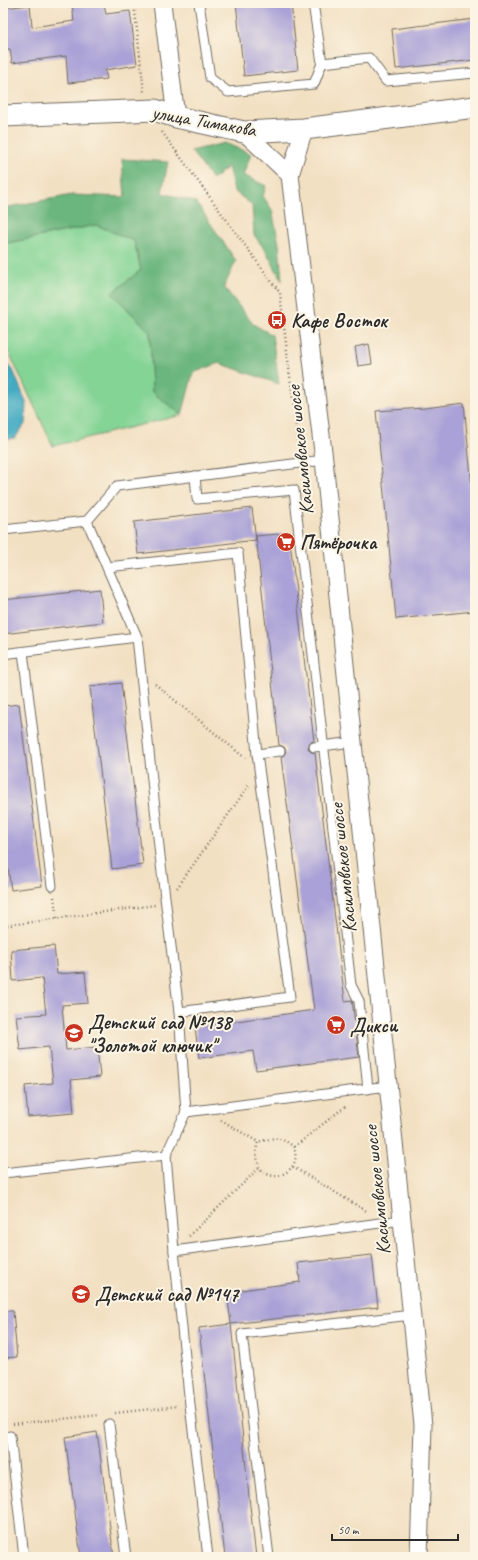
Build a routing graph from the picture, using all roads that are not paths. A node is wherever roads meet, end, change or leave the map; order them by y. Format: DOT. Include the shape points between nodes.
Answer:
graph roads {
  1 [pos="162,3"];
  2 [pos="200,3"];
  3 [pos="313,3"];
  4 [pos="322,63"];
  5 [pos="475,73"];
  6 [pos="475,107"];
  7 [pos="3,116"];
  8 [pos="176,117"];
  9 [pos="304,129"];
  10 [pos="244,132"];
  11 [pos="290,176"];
  12 [pos="324,460"];
  13 [pos="195,476"];
  14 [pos="87,521"];
  15 [pos="3,530"];
  16 [pos="107,567"];
  17 [pos="137,637"];
  18 [pos="23,652"];
  19 [pos="3,654"];
  20 [pos="353,742"];
  21 [pos="324,746"];
  22 [pos="314,747"];
  23 [pos="280,751"];
  24 [pos="257,754"];
  25 [pos="52,886"];
  26 [pos="179,1012"];
  27 [pos="388,1086"];
  28 [pos="368,1089"];
  29 [pos="186,1112"];
  30 [pos="166,1155"];
  31 [pos="3,1173"];
  32 [pos="402,1220"];
  33 [pos="174,1251"];
  34 [pos="412,1314"];
  35 [pos="109,1424"];
  36 [pos="10,1436"];
  37 [pos="24,1557"];
  38 [pos="126,1557"];
  39 [pos="208,1557"];
  40 [pos="269,1557"];
  41 [pos="419,1557"];
  1 -- 8 [label="street"];
  2 -- 4 [label="lane" via="210,78 228,92 314,84"];
  3 -- 4 [label="lane"];
  4 -- 5 [label="lane" via="369,58 386,81"];
  6 -- 9 [label="street, улица Тимакова"];
  7 -- 8 [label="street, улица Тимакова" via="155,110"];
  8 -- 10 [label="street, улица Тимакова"];
  9 -- 10 [label="street, улица Тимакова"];
  9 -- 11 [label="street, Касимовское шоссе"];
  10 -- 11 [label="street"];
  11 -- 12 [label="street, Касимовское шоссе"];
  12 -- 13 [label="lane"];
  12 -- 20 [label="street, Касимовское шоссе"];
  13 -- 14 [label="lane" via="117,486"];
  13 -- 21 [label="lane" via="197,499 294,490"];
  14 -- 15 [label="lane"];
  14 -- 16 [label="lane"];
  16 -- 17 [label="lane"];
  16 -- 24 [label="lane" via="238,554"];
  17 -- 18 [label="lane"];
  17 -- 26 [label="lane"];
  18 -- 19 [label="lane"];
  18 -- 25 [label="lane"];
  20 -- 21 [label="lane"];
  20 -- 27 [label="street, Касимовское шоссе"];
  21 -- 22 [label="lane"];
  21 -- 28 [label="lane" via="351,985 359,1001"];
  23 -- 24 [label="lane"];
  24 -- 26 [label="lane" via="290,997"];
  26 -- 29 [label="lane"];
  27 -- 28 [label="lane"];
  27 -- 32 [label="street, Касимовское шоссе"];
  28 -- 29 [label="lane"];
  29 -- 30 [label="lane"];
  30 -- 31 [label="lane"];
  30 -- 33 [label="lane"];
  32 -- 33 [label="lane"];
  32 -- 34 [label="street, Касимовское шоссе"];
  33 -- 39 [label="lane"];
  34 -- 40 [label="lane" via="242,1334"];
  34 -- 41 [label="street, Касимовское шоссе" via="423,1425"];
  35 -- 38 [label="lane"];
  36 -- 37 [label="lane"];
}
